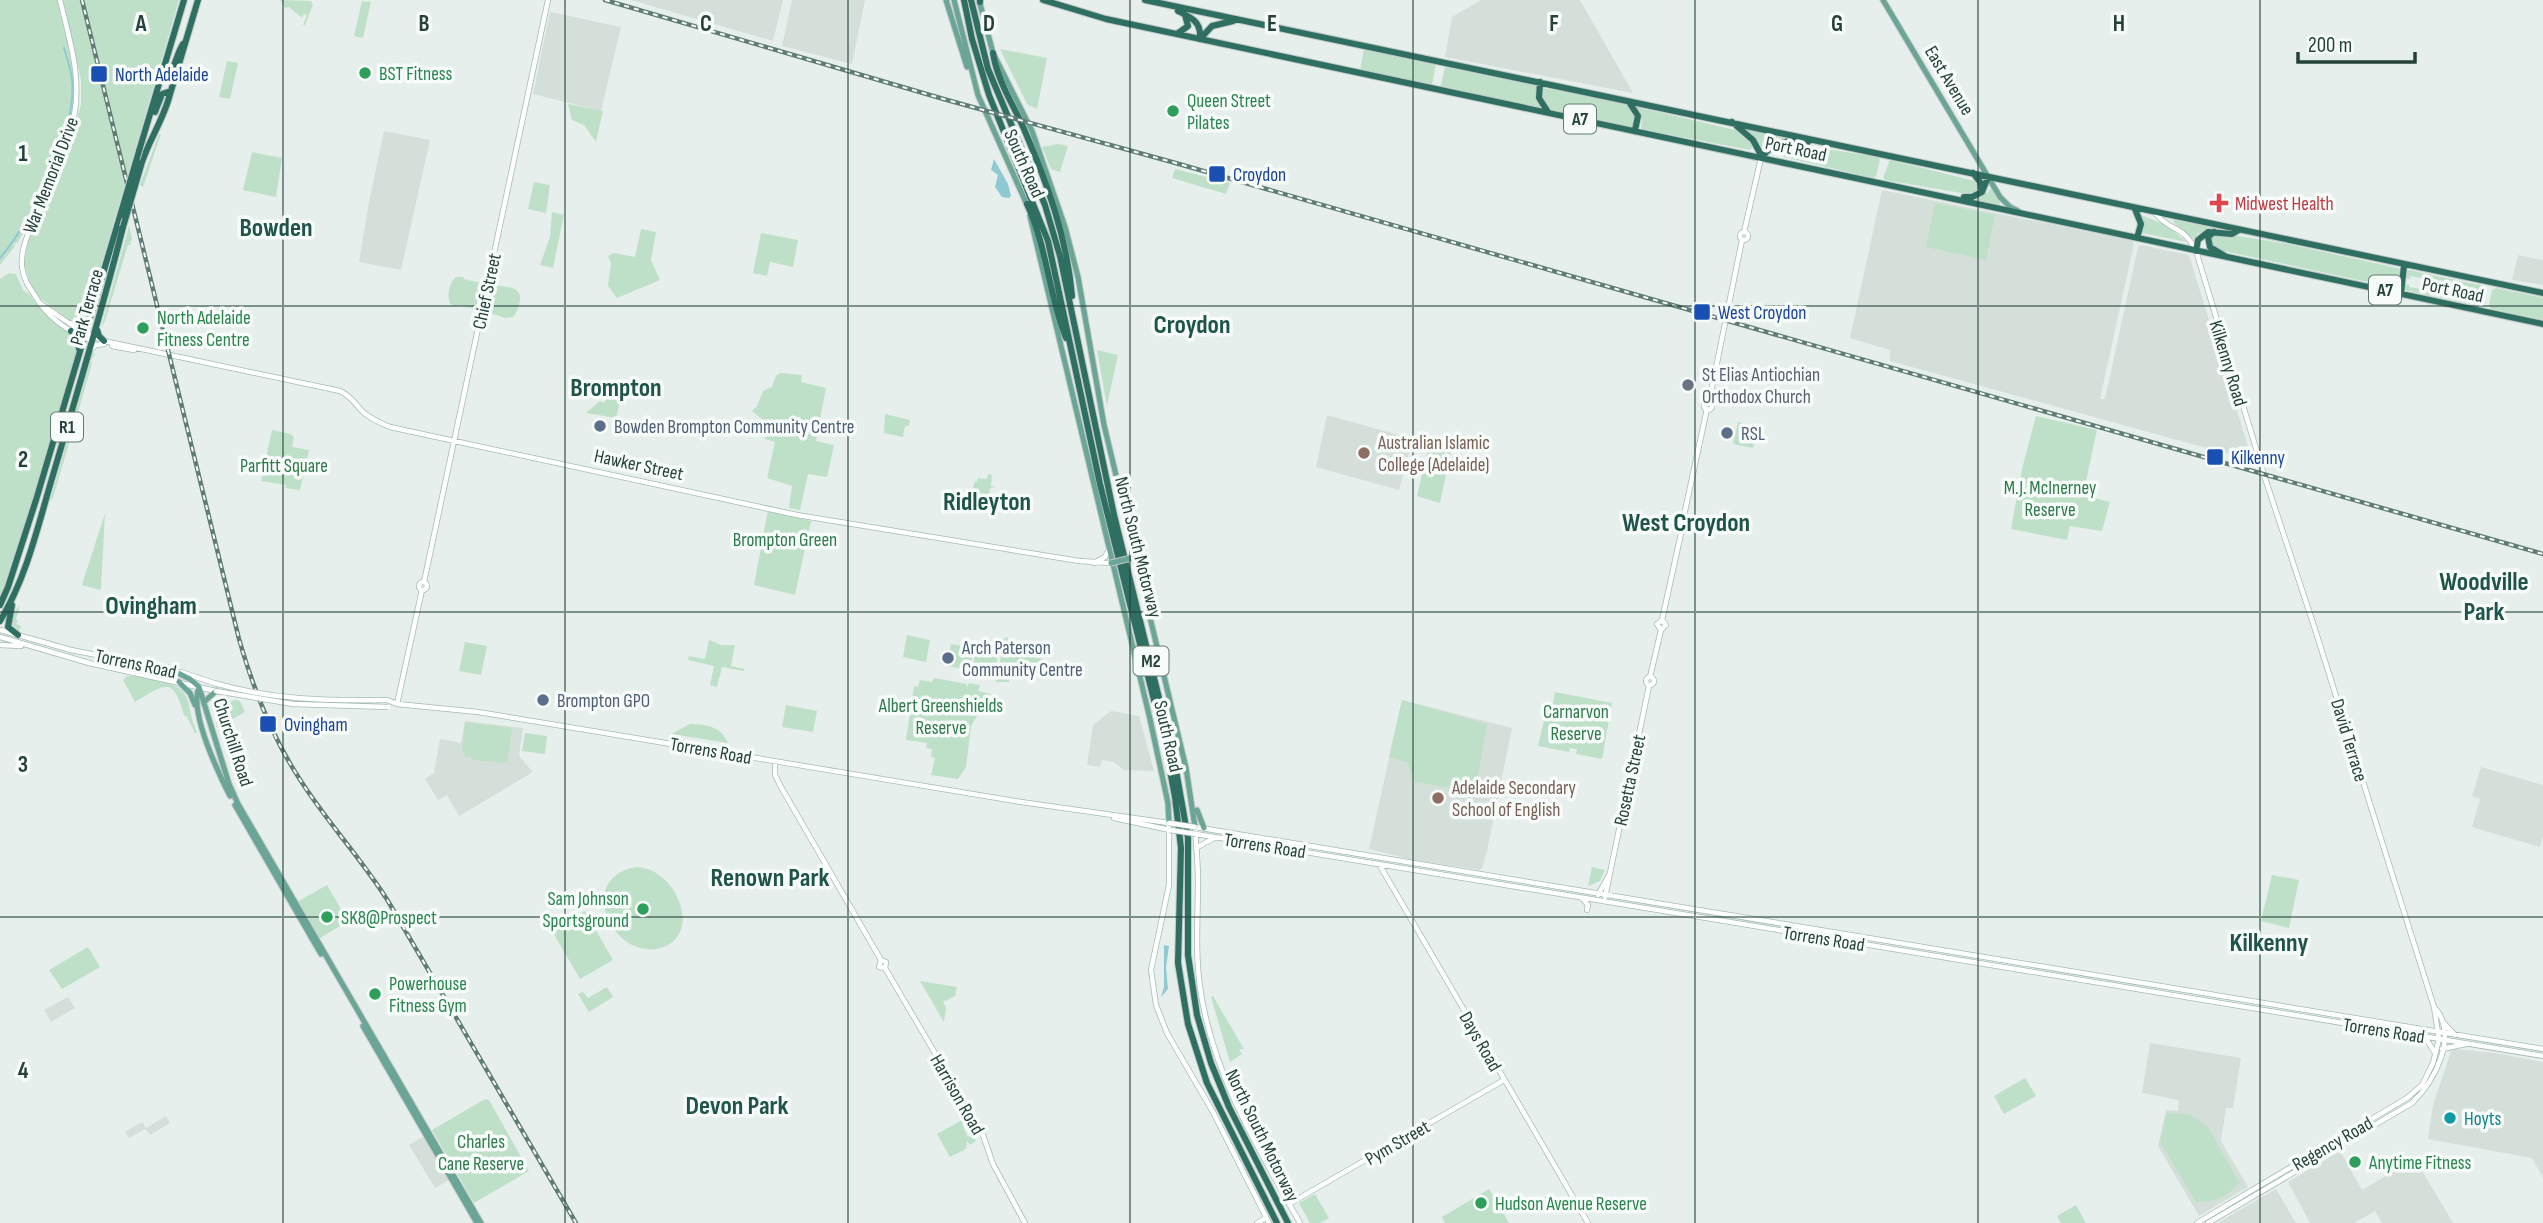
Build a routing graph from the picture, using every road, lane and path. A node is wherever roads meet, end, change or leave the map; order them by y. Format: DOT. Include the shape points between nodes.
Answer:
graph roads {
  1 [pos="60,0"];
  2 [pos="198,0"];
  3 [pos="548,0"];
  4 [pos="947,0"];
  5 [pos="954,0"];
  6 [pos="964,0"];
  7 [pos="971,0"];
  8 [pos="1043,0"];
  9 [pos="1145,0"];
  10 [pos="1884,0"];
  11 [pos="185,1"];
  12 [pos="980,1"];
  13 [pos="1177,7"];
  14 [pos="1185,15"];
  15 [pos="1242,20"];
  16 [pos="1177,34"];
  17 [pos="187,37"];
  18 [pos="1200,39"];
  19 [pos="993,53"];
  20 [pos="972,76"];
  21 [pos="161,78"];
  22 [pos="1540,82"];
  23 [pos="175,92"];
  24 [pos="1628,101"];
  25 [pos="1548,112"];
  26 [pos="1732,122"];
  27 [pos="1634,130"];
  28 [pos="1811,140"];
  29 [pos="142,142"];
  30 [pos="1780,142"];
  31 [pos="1762,157"];
  32 [pos="1787,163"];
  33 [pos="1973,173"];
  34 [pos="1988,177"];
  35 [pos="1982,192"];
  36 [pos="1959,199"];
  37 [pos="1027,204"];
  38 [pos="2135,209"];
  39 [pos="2018,211"];
  40 [pos="2155,214"];
  41 [pos="2239,230"];
  42 [pos="2214,232"];
  43 [pos="2137,238"];
  44 [pos="2196,251"];
  45 [pos="2227,257"];
  46 [pos="2404,265"];
  47 [pos="2543,293"];
  48 [pos="2401,294"];
  49 [pos="41,304"];
  50 [pos="91,317"];
  51 [pos="1074,318"];
  52 [pos="64,320"];
  53 [pos="2543,324"];
  54 [pos="97,328"];
  55 [pos="71,331"];
  56 [pos="84,335"];
  57 [pos="94,339"];
  58 [pos="104,343"];
  59 [pos="79,351"];
  60 [pos="90,351"];
  61 [pos="1072,353"];
  62 [pos="453,440"];
  63 [pos="2263,474"];
  64 [pos="1108,551"];
  65 [pos="1135,557"];
  66 [pos="1111,563"];
  67 [pos="1093,564"];
  68 [pos="12,603"];
  69 [pos="0,605"];
  70 [pos="0,621"];
  71 [pos="0,631"];
  72 [pos="18,635"];
  73 [pos="0,637"];
  74 [pos="0,645"];
  75 [pos="25,645"];
  76 [pos="168,668"];
  77 [pos="179,682"];
  78 [pos="214,683"];
  79 [pos="199,687"];
  80 [pos="216,691"];
  81 [pos="204,702"];
  82 [pos="397,704"];
  83 [pos="198,715"];
  84 [pos="775,761"];
  85 [pos="1191,797"];
  86 [pos="1169,810"];
  87 [pos="1153,824"];
  88 [pos="1169,827"];
  89 [pos="1204,828"];
  90 [pos="1196,830"];
  91 [pos="1219,837"];
  92 [pos="1169,846"];
  93 [pos="1196,848"];
  94 [pos="1379,861"];
  95 [pos="1607,884"];
  96 [pos="1586,891"];
  97 [pos="1599,893"];
  98 [pos="1606,895"];
  99 [pos="1618,897"];
  100 [pos="1582,898"];
  101 [pos="1596,900"];
  102 [pos="1603,902"];
  103 [pos="1587,910"];
  104 [pos="2434,1007"];
  105 [pos="2328,1018"];
  106 [pos="2442,1020"];
  107 [pos="2456,1035"];
  108 [pos="2441,1036"];
  109 [pos="2425,1037"];
  110 [pos="2467,1044"];
  111 [pos="2442,1049"];
  112 [pos="2543,1049"];
  113 [pos="2435,1054"];
  114 [pos="2543,1056"];
  115 [pos="1504,1080"];
  116 [pos="1289,1204"];
  117 [pos="1268,1220"];
  118 [pos="479,1223"];
  119 [pos="1026,1223"];
  120 [pos="1257,1223"];
  121 [pos="1277,1223"];
  122 [pos="1288,1223"];
  123 [pos="1300,1223"];
  124 [pos="1588,1223"];
  125 [pos="2197,1223"];
  126 [pos="2208,1223"];
  1 -- 49 [label="main road, War Memorial Drive" via="78,88 67,142 23,247 25,280"];
  2 -- 17 [label="highway, Park Terrace / R1"];
  3 -- 62 [label="main road, Chief Street"];
  4 -- 20 [label="main road"];
  5 -- 20 [label="main road, South Road"];
  6 -- 61 [label="highway, North South Motorway / M2" via="989,95 1048,241"];
  7 -- 51 [label="highway, North South Motorway / M2" via="988,69 1050,221"];
  8 -- 16 [label="highway, Port Road / A7"];
  9 -- 13 [label="highway, Port Road / A7"];
  10 -- 34 [label="main road, East Avenue"];
  11 -- 21 [label="highway, Park Terrace / R1"];
  12 -- 19 [label="main road, South Road"];
  13 -- 14 [label="highway"];
  13 -- 15 [label="highway, Port Road / A7"];
  14 -- 16 [label="highway" via="1188,26"];
  14 -- 18 [label="highway" via="1197,23"];
  15 -- 18 [label="highway" via="1215,24"];
  15 -- 22 [label="highway, Port Road / A7"];
  16 -- 18 [label="highway, Port Road / A7"];
  17 -- 21 [label="highway" via="171,74"];
  17 -- 23 [label="highway, Park Terrace / R1"];
  18 -- 25 [label="highway, Port Road / A7"];
  19 -- 51 [label="highway" via="1062,232"];
  19 -- 65 [label="main road, South Road" via="1032,131 1065,227"];
  20 -- 37 [label="main road, South Road"];
  21 -- 29 [label="highway, Park Terrace / R1"];
  22 -- 24 [label="highway, Port Road / A7"];
  22 -- 25 [label="highway" via="1539,98"];
  23 -- 29 [label="highway" via="162,94"];
  23 -- 54 [label="highway, Park Terrace / R1, bridge" via="149,140"];
  24 -- 26 [label="highway, Port Road / A7"];
  24 -- 27 [label="highway" via="1638,116"];
  25 -- 27 [label="highway, Port Road / A7"];
  26 -- 28 [label="highway, Port Road / A7"];
  26 -- 31 [label="highway" via="1753,139"];
  27 -- 31 [label="highway, Port Road / A7"];
  28 -- 30 [label="highway"];
  28 -- 33 [label="highway, Port Road / A7"];
  29 -- 50 [label="highway, Park Terrace / R1, bridge"];
  30 -- 31 [label="highway"];
  30 -- 32 [label="highway" via="1776,151"];
  31 -- 32 [label="highway, Port Road / A7"];
  31 -- 95 [label="main road, Rosetta Street" via="1740,235 1709,402 1712,406 1707,410 1679,524 1682,528 1662,620 1666,625 1646,681 1649,685"];
  32 -- 36 [label="highway, Port Road / A7"];
  33 -- 34 [label="highway, Port Road / A7"];
  33 -- 35 [label="highway"];
  34 -- 35 [label="highway"];
  34 -- 38 [label="highway, Port Road / A7"];
  34 -- 39 [label="main road, East Avenue" via="2004,202"];
  35 -- 36 [label="highway"];
  36 -- 39 [label="highway, Port Road / A7"];
  37 -- 61 [label="highway"];
  37 -- 64 [label="main road, South Road"];
  38 -- 40 [label="highway, Port Road / A7"];
  38 -- 43 [label="highway" via="2141,224"];
  39 -- 43 [label="highway, Port Road / A7"];
  40 -- 41 [label="highway, Port Road / A7"];
  40 -- 44 [label="main road" via="2176,226"];
  41 -- 42 [label="highway"];
  41 -- 46 [label="highway, Port Road / A7"];
  42 -- 44 [label="highway" via="2201,236"];
  42 -- 45 [label="highway" via="2208,237 2210,247"];
  43 -- 44 [label="highway, Port Road / A7"];
  44 -- 45 [label="highway, Port Road / A7"];
  44 -- 63 [label="main road, Kilkenny Road"];
  45 -- 48 [label="highway, Port Road / A7"];
  46 -- 47 [label="highway, Port Road / A7"];
  46 -- 48 [label="highway"];
  48 -- 53 [label="highway, Port Road / A7"];
  49 -- 52 [label="main road, War Memorial Drive"];
  49 -- 55 [label="main road, War Memorial Drive"];
  50 -- 52 [label="main road" via="79,325"];
  50 -- 56 [label="highway, Park Terrace / R1"];
  51 -- 122 [label="highway, North South Motorway / M2" via="1114,515 1181,793 1188,838 1188,955 1197,1014 1229,1107"];
  52 -- 56 [label="main road, War Memorial Drive"];
  54 -- 57 [label="highway, Park Terrace / R1"];
  54 -- 58 [label="highway"];
  55 -- 56 [label="main road, War Memorial Drive"];
  55 -- 59 [label="highway"];
  56 -- 57 [label="main road, Hawker Street"];
  56 -- 59 [label="highway, Park Terrace / R1"];
  57 -- 58 [label="main road, Hawker Street"];
  57 -- 60 [label="highway, Park Terrace / R1"];
  58 -- 60 [label="main road"];
  58 -- 62 [label="main road, Hawker Street" via="340,391 377,422"];
  59 -- 69 [label="highway, Park Terrace / R1"];
  60 -- 68 [label="highway, Park Terrace / R1"];
  61 -- 121 [label="highway, North South Motorway / M2" via="1175,797 1181,848 1178,962 1188,1024 1207,1083"];
  62 -- 67 [label="main road, Hawker Street" via="797,515"];
  62 -- 82 [label="main road, Chief Street" via="424,582 427,587 422,590"];
  63 -- 104 [label="main road, David Terrace"];
  64 -- 66 [label="main road, South Road"];
  64 -- 67 [label="main road"];
  65 -- 66 [label="main road, Hawker Street, bridge"];
  65 -- 85 [label="main road, South Road"];
  66 -- 67 [label="main road, Hawker Street"];
  66 -- 86 [label="main road, South Road"];
  68 -- 70 [label="highway, Park Terrace / R1"];
  68 -- 72 [label="highway" via="8,627"];
  71 -- 72 [label="main road, Torrens Road"];
  72 -- 76 [label="main road, Torrens Road"];
  73 -- 75 [label="main road, Torrens Road"];
  74 -- 75 [label="main road"];
  75 -- 77 [label="main road, Torrens Road"];
  76 -- 78 [label="main road, Torrens Road"];
  76 -- 79 [label="main road"];
  77 -- 79 [label="main road, Torrens Road"];
  77 -- 83 [label="main road" via="193,698"];
  78 -- 79 [label="main road"];
  78 -- 82 [label="main road, Torrens Road, bridge" via="277,697"];
  79 -- 80 [label="main road, Torrens Road"];
  79 -- 81 [label="main road, Churchill Road"];
  79 -- 83 [label="main road, Churchill Road"];
  80 -- 81 [label="main road"];
  80 -- 82 [label="main road, Torrens Road, bridge" via="293,704"];
  81 -- 118 [label="main road, Churchill Road" via="238,804"];
  82 -- 84 [label="main road, Torrens Road" via="466,710"];
  83 -- 118 [label="main road, Churchill Road" via="240,816"];
  84 -- 87 [label="main road, Torrens Road"];
  84 -- 119 [label="main road, Harrison Road" via="781,787 881,960 879,967 885,968 983,1135 993,1164"];
  85 -- 89 [label="main road"];
  85 -- 90 [label="main road, South Road"];
  86 -- 87 [label="main road"];
  86 -- 88 [label="main road, South Road"];
  87 -- 88 [label="main road, Torrens Road"];
  87 -- 92 [label="main road"];
  88 -- 90 [label="main road, Torrens Road, bridge"];
  88 -- 92 [label="main road, South Road"];
  89 -- 90 [label="main road, Torrens Road"];
  89 -- 94 [label="main road, Torrens Road"];
  90 -- 91 [label="main road, Torrens Road"];
  90 -- 93 [label="main road, South Road"];
  91 -- 93 [label="main road"];
  91 -- 94 [label="main road, Torrens Road"];
  92 -- 117 [label="main road, South Road" via="1169,886 1151,970 1156,1005"];
  93 -- 116 [label="main road, South Road" via="1198,969 1211,1040 1241,1115"];
  94 -- 96 [label="main road, Torrens Road"];
  94 -- 100 [label="main road, Torrens Road"];
  94 -- 115 [label="main road, Days Road"];
  95 -- 96 [label="main road"];
  95 -- 97 [label="main road, Rosetta Street"];
  95 -- 98 [label="main road, Rosetta Street"];
  95 -- 99 [label="main road"];
  96 -- 97 [label="main road, Torrens Road"];
  97 -- 98 [label="main road, Torrens Road"];
  97 -- 101 [label="main road, Rosetta Street"];
  98 -- 99 [label="main road, Torrens Road"];
  98 -- 102 [label="main road, Rosetta Street"];
  99 -- 105 [label="main road, Torrens Road"];
  100 -- 101 [label="main road, Torrens Road"];
  100 -- 103 [label="main road"];
  101 -- 102 [label="main road, Torrens Road"];
  102 -- 105 [label="main road, Torrens Road"];
  104 -- 106 [label="main road, David Terrace"];
  104 -- 108 [label="main road, David Terrace"];
  105 -- 108 [label="main road, Torrens Road"];
  105 -- 109 [label="main road, Torrens Road"];
  106 -- 107 [label="main road"];
  106 -- 108 [label="main road, David Terrace"];
  107 -- 108 [label="main road, Torrens Road"];
  107 -- 112 [label="main road, Torrens Road"];
  108 -- 109 [label="main road, Torrens Road"];
  108 -- 110 [label="main road, Torrens Road"];
  108 -- 111 [label="main road, Regency Road"];
  108 -- 113 [label="main road, Regency Road"];
  109 -- 113 [label="main road"];
  110 -- 111 [label="main road"];
  110 -- 114 [label="main road, Torrens Road"];
  111 -- 126 [label="main road, Regency Road" via="2431,1082 2412,1103"];
  113 -- 125 [label="main road, Regency Road" via="2428,1076 2407,1098"];
  115 -- 116 [label="main road, Pym Street"];
  115 -- 124 [label="main road, Days Road"];
  116 -- 123 [label="main road, South Road"];
  117 -- 120 [label="main road"];
}
